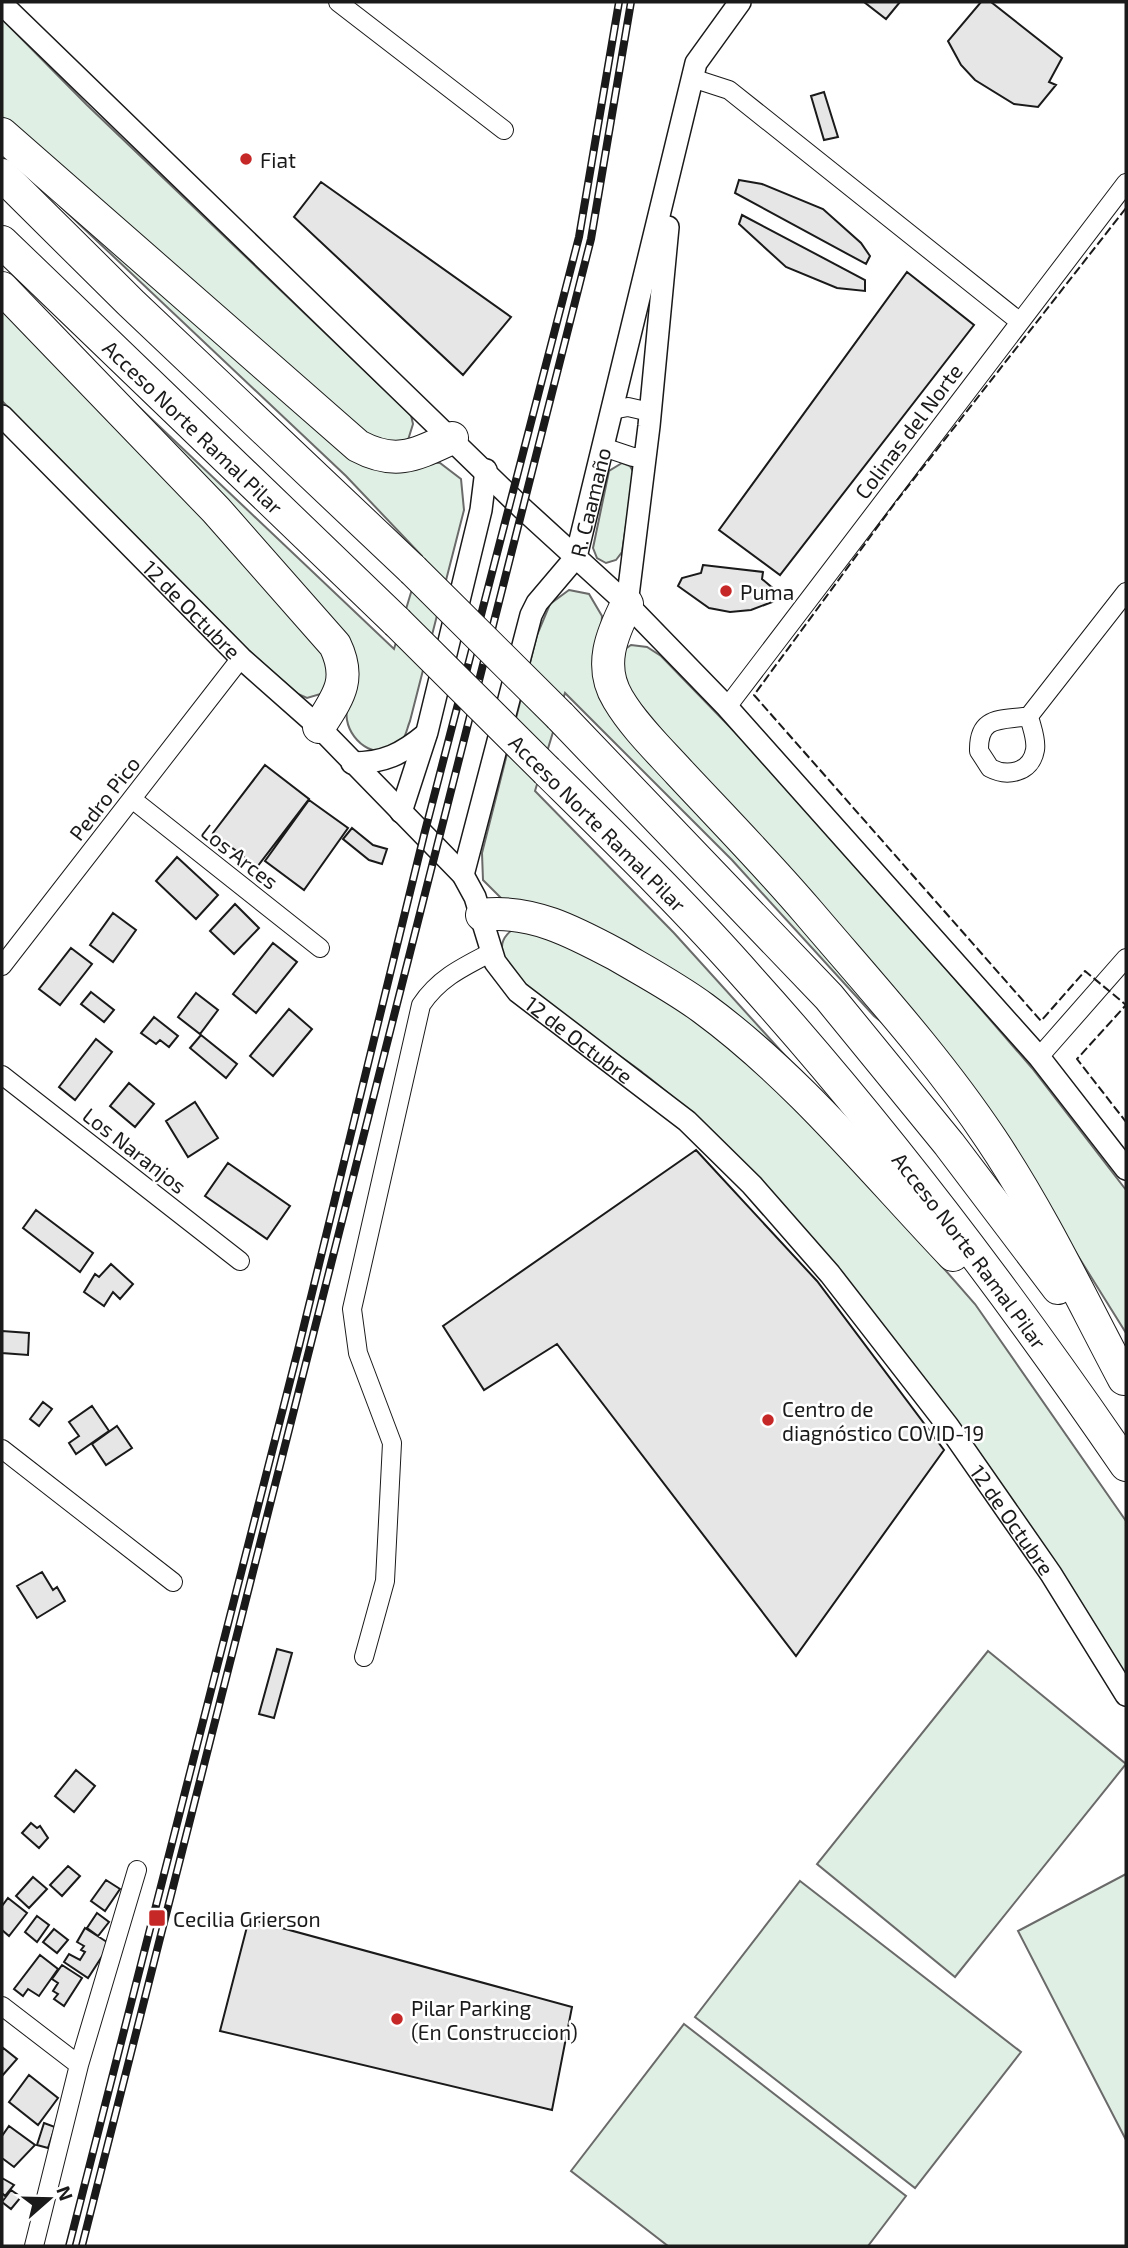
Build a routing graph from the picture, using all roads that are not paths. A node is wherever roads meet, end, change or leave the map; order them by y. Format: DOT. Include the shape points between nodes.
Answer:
graph roads {
  1 [pos="338,2"];
  2 [pos="740,2"];
  3 [pos="2,4"];
  4 [pos="692,78"];
  5 [pos="504,130"];
  6 [pos="2,134"];
  7 [pos="674,154"];
  8 [pos="2,175"];
  9 [pos="1126,183"];
  10 [pos="2,242"];
  11 [pos="2,288"];
  12 [pos="1020,322"];
  13 [pos="612,410"];
  14 [pos="650,412"];
  15 [pos="2,416"];
  16 [pos="452,438"];
  17 [pos="603,447"];
  18 [pos="646,457"];
  19 [pos="486,470"];
  20 [pos="576,557"];
  21 [pos="1125,595"];
  22 [pos="627,604"];
  23 [pos="241,658"];
  24 [pos="727,707"];
  25 [pos="1029,716"];
  26 [pos="319,727"];
  27 [pos="427,732"];
  28 [pos="352,763"];
  29 [pos="132,799"];
  30 [pos="401,812"];
  31 [pos="463,875"];
  32 [pos="482,915"];
  33 [pos="320,948"];
  34 [pos="492,952"];
  35 [pos="1126,958"];
  36 [pos="2,965"];
  37 [pos="1039,1057"];
  38 [pos="2,1074"];
  39 [pos="1126,1169"];
  40 [pos="240,1261"];
  41 [pos="1060,1369"];
  42 [pos="1125,1381"];
  43 [pos="2,1448"];
  44 [pos="1126,1465"];
  45 [pos="173,1582"];
  46 [pos="364,1657"];
  47 [pos="1126,1695"];
  48 [pos="137,1870"];
  49 [pos="2,2006"];
  50 [pos="79,2065"];
  51 [pos="34,2246"];
  1 -- 5 [label="street"];
  2 -- 4 [label="street, R. Caamaño" via="709,41"];
  3 -- 16 [label="street"];
  4 -- 7 [label="street, R. Caamaño"];
  4 -- 12 [label="street" via="729,90"];
  6 -- 16 [label="highway" via="358,446 387,458 406,457"];
  7 -- 13 [label="street, R. Caamaño"];
  7 -- 14 [label="street, R. Caamaño"];
  8 -- 42 [label="highway, bridge" via="413,569 775,937 957,1154"];
  9 -- 12 [label="street, Colinas del Norte"];
  10 -- 41 [label="highway, Acceso Norte Ramal Pilar, bridge" via="397,622 731,959 920,1183"];
  11 -- 26 [label="highway" via="216,510 335,645 344,678"];
  12 -- 24 [label="street, Colinas del Norte"];
  13 -- 14 [label="street" via="628,407"];
  13 -- 17 [label="street, R. Caamaño"];
  14 -- 18 [label="street, R. Caamaño"];
  15 -- 23 [label="street, 12 de Octubre"];
  16 -- 19 [label="street"];
  17 -- 18 [label="street"];
  17 -- 20 [label="street, R. Caamaño"];
  18 -- 22 [label="street, R. Caamaño"];
  19 -- 20 [label="street"];
  19 -- 27 [label="street" via="481,510"];
  20 -- 22 [label="street"];
  20 -- 31 [label="street, R. Caamaño" via="531,615"];
  21 -- 25 [label="street"];
  22 -- 24 [label="street"];
  22 -- 42 [label="highway" via="608,652 617,697 944,1074 1037,1214"];
  23 -- 26 [label="street, 12 de Octubre"];
  23 -- 29 [label="street, Pedro Pico"];
  24 -- 37 [label="street"];
  26 -- 28 [label="street, 12 de Octubre"];
  27 -- 28 [label="street" via="393,758"];
  27 -- 30 [label="street"];
  28 -- 30 [label="street, 12 de Octubre"];
  29 -- 33 [label="street, Los Arces"];
  29 -- 36 [label="street, Pedro Pico"];
  30 -- 31 [label="street, 12 de Octubre"];
  31 -- 32 [label="street, 12 de Octubre"];
  32 -- 34 [label="street, 12 de Octubre"];
  32 -- 41 [label="highway" via="506,912 555,925 665,982 702,1007 749,1045 843,1138"];
  34 -- 46 [label="street" via="450,974 421,1005 352,1309 358,1353 392,1443 385,1581"];
  34 -- 47 [label="street, 12 de Octubre" via="505,978 534,1007 687,1121 752,1185 830,1274 948,1426 1051,1574"];
  35 -- 37 [label="street"];
  37 -- 39 [label="street"];
  38 -- 40 [label="street, Los Naranjos"];
  41 -- 44 [label="highway, Acceso Norte Ramal Pilar"];
  43 -- 45 [label="street"];
  48 -- 50 [label="street"];
  49 -- 50 [label="street"];
  50 -- 51 [label="street"];
}
